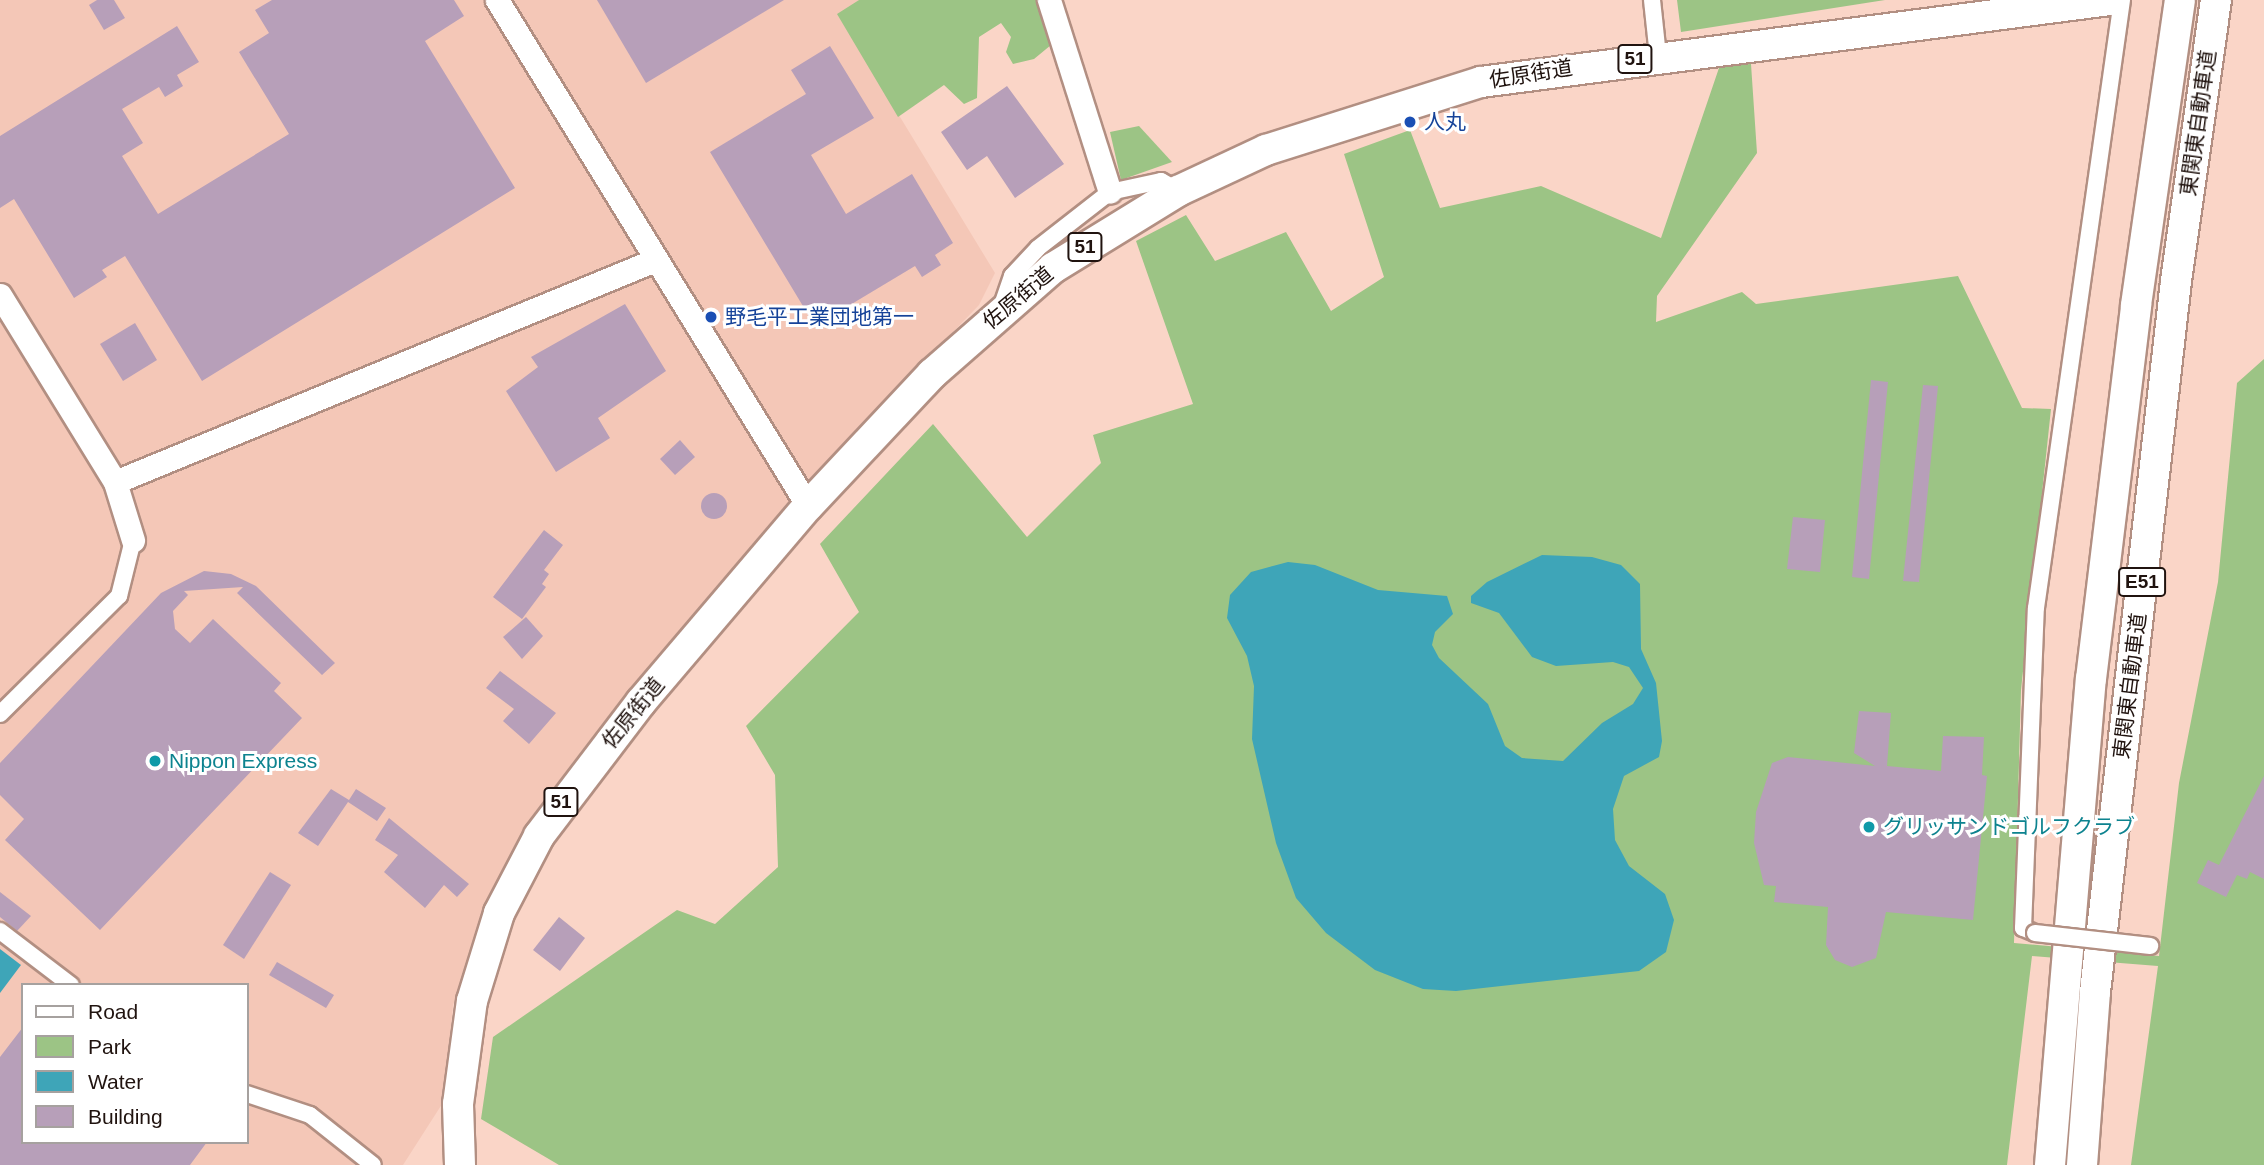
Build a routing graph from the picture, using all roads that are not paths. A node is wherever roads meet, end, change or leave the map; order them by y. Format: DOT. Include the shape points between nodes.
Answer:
graph roads {
  1 [pos="497,0"];
  2 [pos="1049,0"];
  3 [pos="1652,0"];
  4 [pos="2109,0"];
  5 [pos="2122,0"];
  6 [pos="2180,0"];
  7 [pos="2217,0"];
  8 [pos="1658,56"];
  9 [pos="1178,191"];
  10 [pos="1110,192"];
  11 [pos="655,260"];
  12 [pos="0,295"];
  13 [pos="999,313"];
  14 [pos="115,482"];
  15 [pos="808,506"];
  16 [pos="133,540"];
  17 [pos="0,714"];
  18 [pos="0,931"];
  19 [pos="2150,946"];
  20 [pos="68,983"];
  21 [pos="248,1094"];
  22 [pos="373,1165"];
  23 [pos="460,1165"];
  24 [pos="2050,1165"];
  25 [pos="2082,1165"];
  1 -- 11 [label="street"];
  2 -- 10 [label="street"];
  3 -- 8 [label="street"];
  4 -- 8 [label="highway, 佐原街道 / 51"];
  5 -- 19 [label="street, bridge" via="2036,608 2023,928"];
  6 -- 24 [label="highway, 東関東自動車道 / E51" via="2136,305 2091,679"];
  7 -- 25 [label="highway, 東関東自動車道 / E51" via="2175,295 2095,992"];
  8 -- 9 [label="highway, 佐原街道 / 51" via="1527,73 1412,101 1287,142"];
  9 -- 10 [label="street" via="1161,181"];
  9 -- 13 [label="highway, 佐原街道 / 51" via="1081,249"];
  10 -- 13 [label="street" via="1038,248 1012,276"];
  11 -- 14 [label="street"];
  11 -- 15 [label="street"];
  12 -- 14 [label="street"];
  13 -- 15 [label="highway, 佐原街道 / 51" via="932,374"];
  14 -- 16 [label="street"];
  15 -- 23 [label="highway, 佐原街道 / 51" via="566,795 519,872 499,913 472,1002 458,1104"];
  16 -- 17 [label="street" via="133,558 119,596"];
  18 -- 20 [label="street"];
  21 -- 22 [label="street" via="310,1115"];
}
